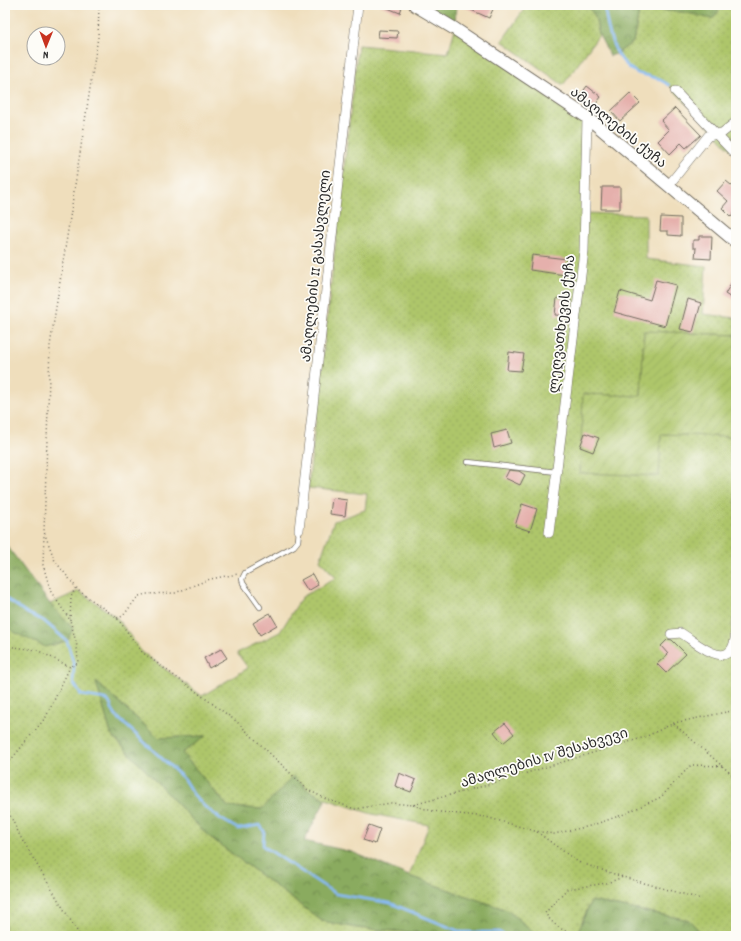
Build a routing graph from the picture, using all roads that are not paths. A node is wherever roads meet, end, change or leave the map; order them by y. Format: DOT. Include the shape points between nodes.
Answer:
graph roads {
  1 [pos="358,5"];
  2 [pos="415,5"];
  3 [pos="675,91"];
  4 [pos="587,117"];
  5 [pos="736,122"];
  6 [pos="716,134"];
  7 [pos="736,155"];
  8 [pos="668,186"];
  9 [pos="736,242"];
  10 [pos="468,462"];
  11 [pos="557,472"];
  12 [pos="299,530"];
  13 [pos="549,533"];
  14 [pos="260,607"];
  15 [pos="736,619"];
  16 [pos="671,634"];
  1 -- 12 [label="street, ამაღლების II გასასვლელი"];
  2 -- 4 [label="street, ამაღლების ქუჩა"];
  3 -- 6 [label="street"];
  4 -- 8 [label="street, ამაღლების ქუჩა"];
  4 -- 11 [label="street, ლეღვათხევის ქუჩა" via="584,251"];
  5 -- 6 [label="street" via="722,133"];
  6 -- 7 [label="street"];
  6 -- 8 [label="street" via="708,136"];
  8 -- 9 [label="street, ამაღლების ქუჩა"];
  10 -- 11 [label="lane"];
  11 -- 13 [label="street, ლეღვათხევის ქუჩა"];
  12 -- 14 [label="lane" via="298,540 294,546 245,573 242,578"];
  15 -- 16 [label="street" via="736,638 732,649 725,654 714,655 681,633"];
}
